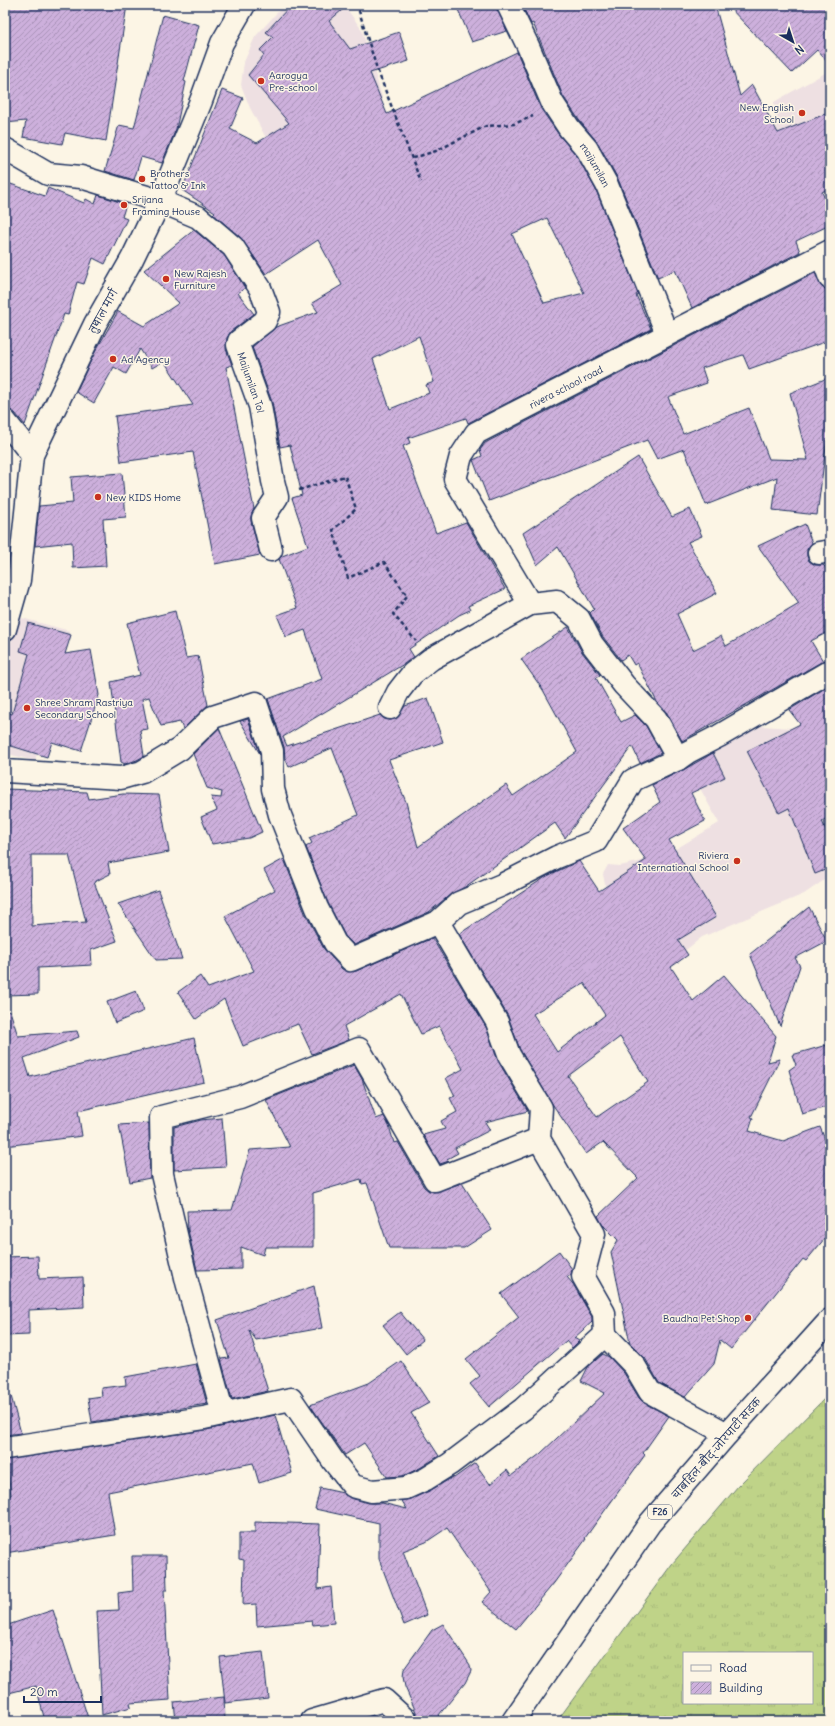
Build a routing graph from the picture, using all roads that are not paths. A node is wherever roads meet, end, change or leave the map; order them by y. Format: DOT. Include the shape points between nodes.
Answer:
graph roads {
  1 [pos="244,5"];
  2 [pos="508,5"];
  3 [pos="5,149"];
  4 [pos="160,201"];
  5 [pos="826,253"];
  6 [pos="830,278"];
  7 [pos="667,334"];
  8 [pos="5,421"];
  9 [pos="32,455"];
  10 [pos="271,550"];
  11 [pos="530,604"];
  12 [pos="5,629"];
  13 [pos="830,671"];
  14 [pos="390,708"];
  15 [pos="678,759"];
  16 [pos="5,771"];
  17 [pos="438,922"];
  18 [pos="538,1139"];
  19 [pos="830,1320"];
  20 [pos="605,1335"];
  21 [pos="223,1414"];
  22 [pos="727,1434"];
  23 [pos="5,1448"];
  24 [pos="312,1721"];
  25 [pos="407,1721"];
  26 [pos="513,1721"];
  1 -- 4 [label="street, तुषाल मार्ग" via="222,43"];
  2 -- 7 [label="street, maijumilan" via="552,102 587,149 607,185"];
  3 -- 4 [label="street" via="48,174 81,177"];
  4 -- 9 [label="street, तुषाल मार्ग" via="132,259 95,324"];
  4 -- 10 [label="street, Maijumilan Tol" via="198,217 233,247 260,288 269,312 265,321 239,341 238,345 260,406 277,497 263,518"];
  5 -- 6 [label="street"];
  5 -- 7 [label="street, rivera school road"];
  7 -- 11 [label="street, rivera school road" via="476,433 462,456 455,480"];
  8 -- 9 [label="street"];
  9 -- 12 [label="street, तुषाल मार्ग" via="19,580"];
  11 -- 14 [label="street" via="431,659 412,674"];
  11 -- 15 [label="street" via="557,601 579,619 592,644 624,685 656,719"];
  13 -- 15 [label="street"];
  15 -- 17 [label="street" via="633,780 596,841 459,903"];
  16 -- 17 [label="street" via="121,778 142,772 180,750 213,717 256,703 272,751 273,789 280,815 316,908 335,943 351,960"];
  17 -- 18 [label="street" via="497,1022 509,1055 541,1108"];
  18 -- 20 [label="street" via="594,1234 583,1276 604,1313"];
  18 -- 21 [label="street" via="435,1180 359,1048 240,1097 161,1116 162,1174 186,1282"];
  19 -- 22 [label="street, चाबहिल-बौद्-जोरपाटी सडक / F26"];
  20 -- 21 [label="street" via="523,1409 450,1464 406,1488 372,1491 353,1486 290,1399"];
  20 -- 22 [label="street" via="634,1365 650,1392"];
  21 -- 23 [label="street"];
  22 -- 26 [label="street, चाबहिल-बौद्-जोरपाटी सडक / F26" via="650,1523"];
  24 -- 25 [label="street" via="384,1700"];
}
